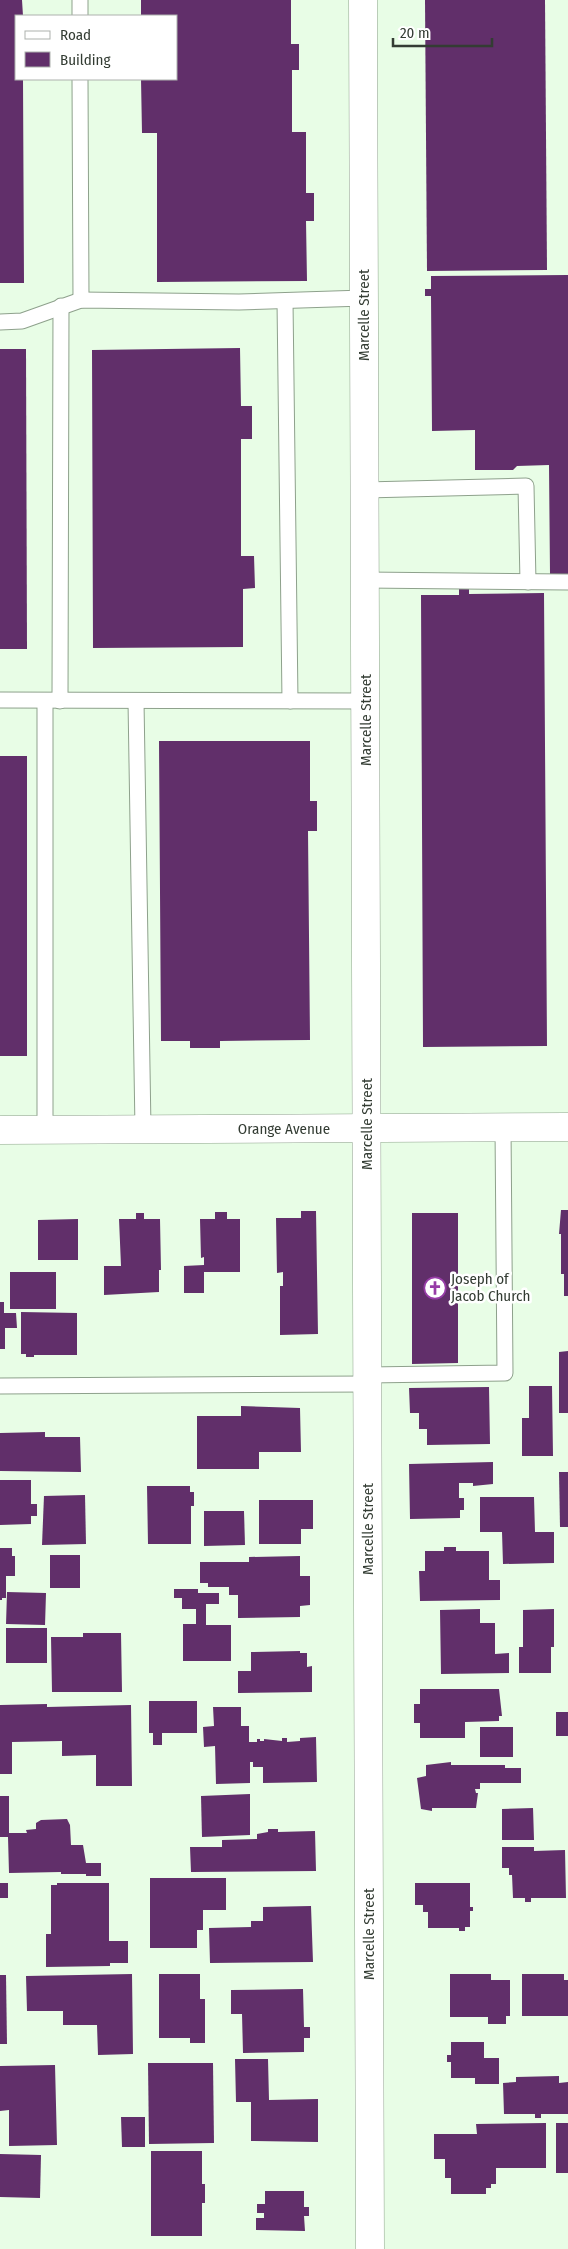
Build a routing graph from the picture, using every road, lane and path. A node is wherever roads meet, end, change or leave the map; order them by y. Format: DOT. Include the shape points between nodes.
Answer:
graph roads {
  1 [pos="80,0"];
  2 [pos="363,0"];
  3 [pos="80,15"];
  4 [pos="80,80"];
  5 [pos="364,298"];
  6 [pos="81,300"];
  7 [pos="285,300"];
  8 [pos="61,306"];
  9 [pos="0,322"];
  10 [pos="365,490"];
  11 [pos="365,580"];
  12 [pos="528,582"];
  13 [pos="568,582"];
  14 [pos="0,700"];
  15 [pos="53,701"];
  16 [pos="136,701"];
  17 [pos="290,701"];
  18 [pos="366,701"];
  19 [pos="568,1127"];
  20 [pos="367,1128"];
  21 [pos="503,1128"];
  22 [pos="143,1129"];
  23 [pos="0,1130"];
  24 [pos="45,1130"];
  25 [pos="368,1380"];
  26 [pos="0,1386"];
  27 [pos="370,2249"];
  1 -- 3 [label="lane"];
  2 -- 5 [label="street, Marcelle Street"];
  4 -- 6 [label="lane"];
  5 -- 7 [label="lane"];
  5 -- 10 [label="street, Marcelle Street"];
  6 -- 7 [label="lane"];
  6 -- 8 [label="lane"];
  7 -- 17 [label="lane"];
  8 -- 9 [label="lane" via="22,321"];
  8 -- 15 [label="lane"];
  10 -- 11 [label="street, Marcelle Street"];
  10 -- 12 [label="lane" via="526,486"];
  11 -- 12 [label="lane"];
  11 -- 18 [label="street, Marcelle Street"];
  12 -- 13 [label="lane"];
  14 -- 15 [label="lane"];
  15 -- 16 [label="lane"];
  15 -- 24 [label="lane"];
  16 -- 17 [label="lane"];
  16 -- 22 [label="lane"];
  17 -- 18 [label="lane"];
  18 -- 20 [label="street, Marcelle Street"];
  19 -- 21 [label="street, Orange Avenue"];
  20 -- 21 [label="street, Orange Avenue"];
  20 -- 22 [label="street, Orange Avenue"];
  20 -- 25 [label="street, Marcelle Street"];
  21 -- 25 [label="lane" via="505,1373"];
  22 -- 24 [label="street, Orange Avenue"];
  23 -- 24 [label="street, Orange Avenue"];
  25 -- 26 [label="lane"];
  25 -- 27 [label="street, Marcelle Street"];
}
